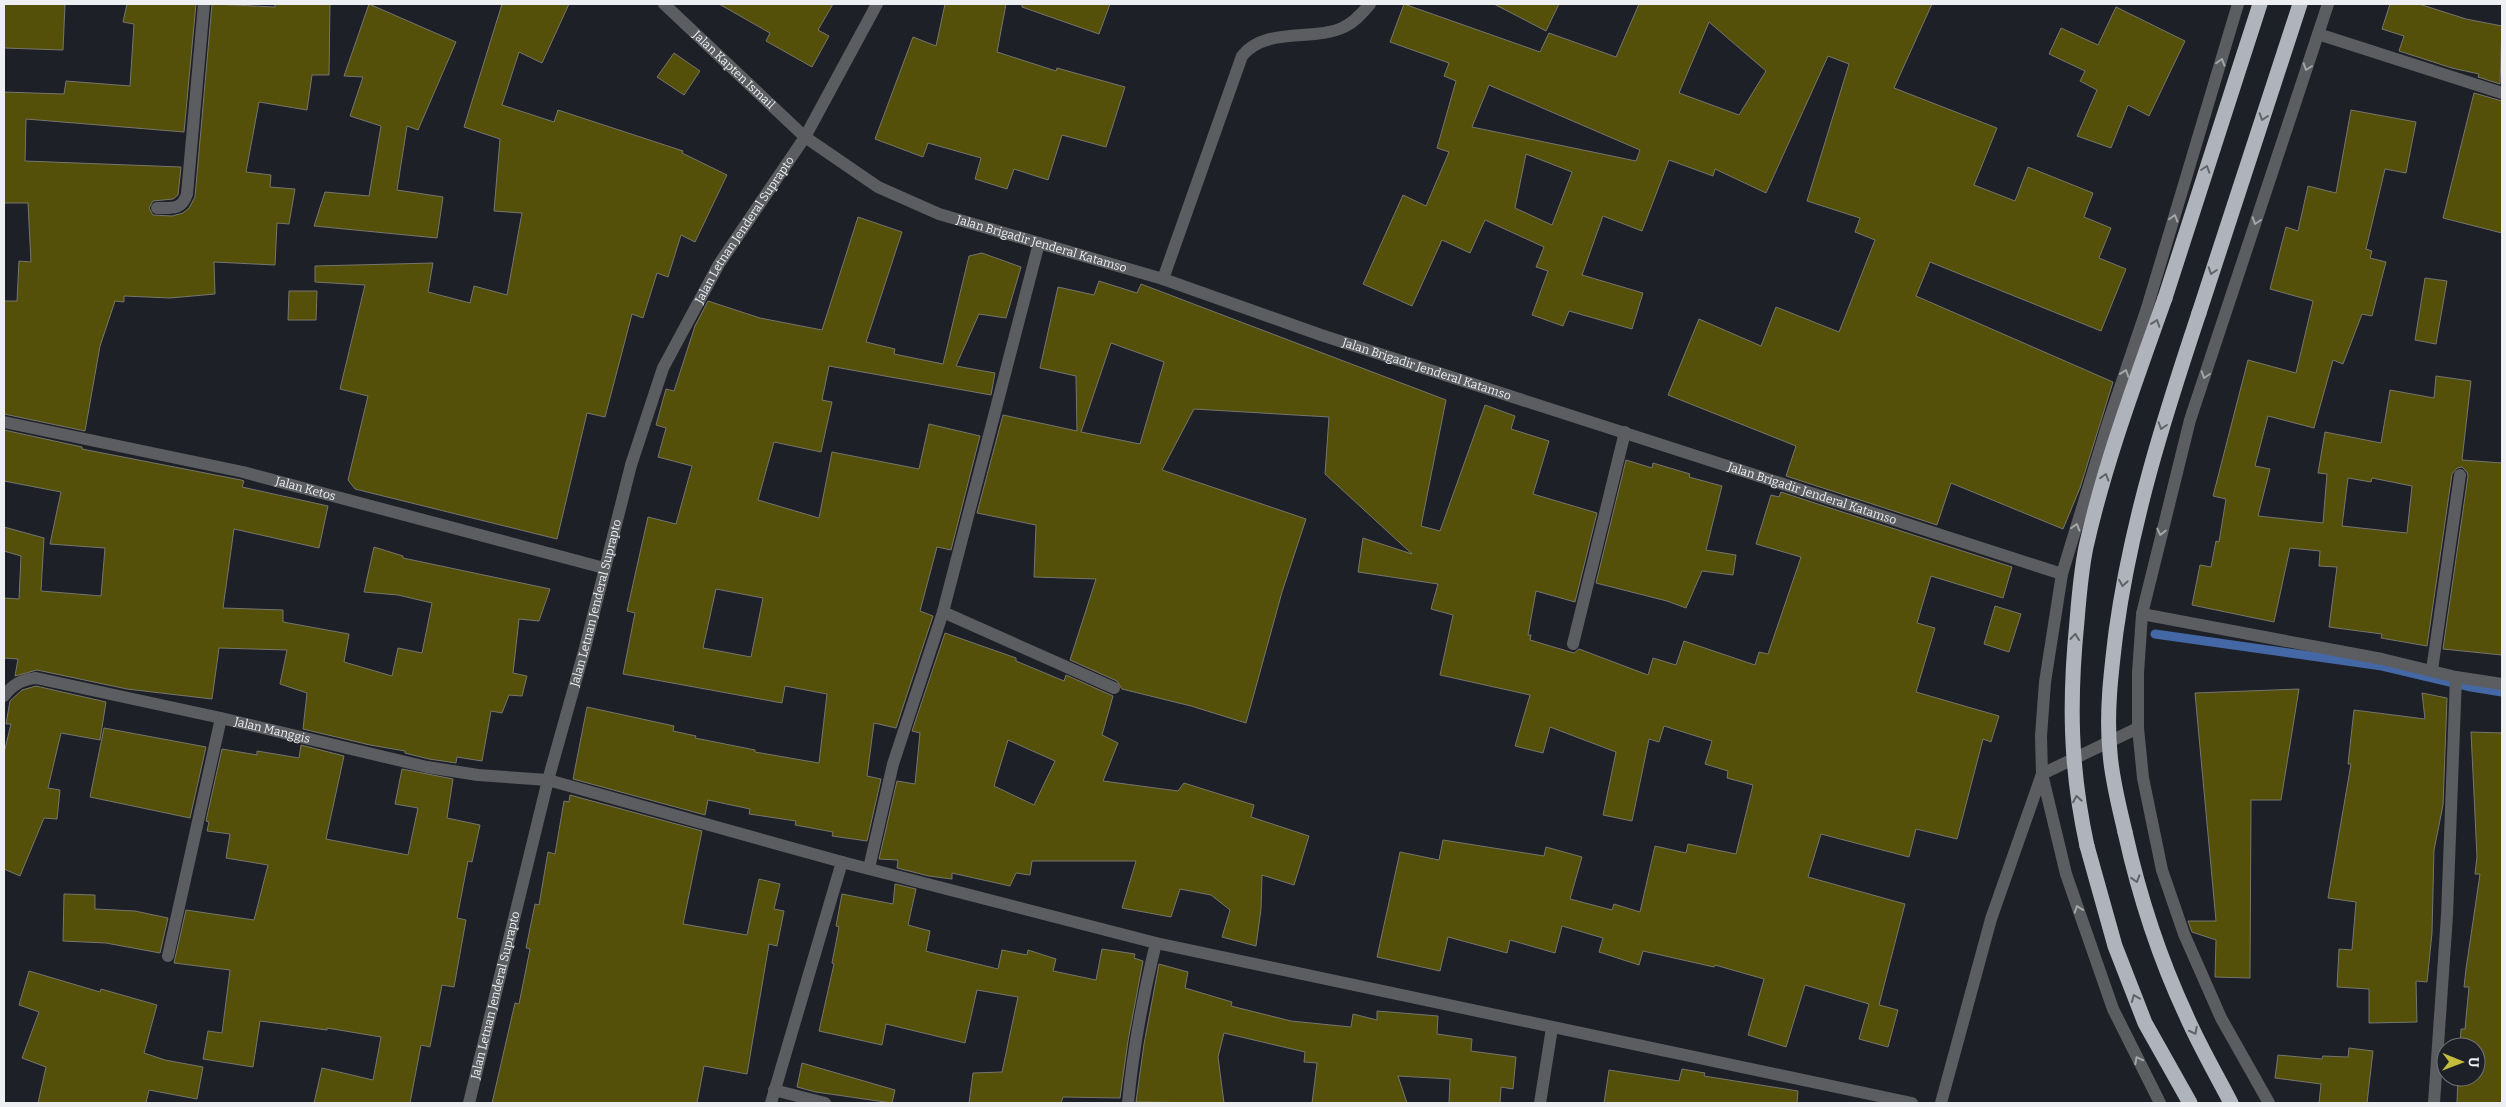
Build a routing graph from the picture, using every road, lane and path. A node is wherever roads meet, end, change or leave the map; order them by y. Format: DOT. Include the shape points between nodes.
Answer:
graph roads {
  1 [pos="204,4"];
  2 [pos="664,4"];
  3 [pos="877,4"];
  4 [pos="1370,4"];
  5 [pos="2238,4"];
  6 [pos="2260,4"];
  7 [pos="2300,4"];
  8 [pos="2328,4"];
  9 [pos="2318,34"];
  10 [pos="2502,93"];
  11 [pos="805,137"];
  12 [pos="157,208"];
  13 [pos="1039,243"];
  14 [pos="1163,278"];
  15 [pos="4,422"];
  16 [pos="1625,432"];
  17 [pos="2460,475"];
  18 [pos="604,568"];
  19 [pos="2062,574"];
  20 [pos="943,612"];
  21 [pos="2142,614"];
  22 [pos="1573,644"];
  23 [pos="2432,670"];
  24 [pos="2456,678"];
  25 [pos="2502,684"];
  26 [pos="1114,688"];
  27 [pos="4,696"];
  28 [pos="221,718"];
  29 [pos="2138,728"];
  30 [pos="2042,774"];
  31 [pos="548,780"];
  32 [pos="842,862"];
  33 [pos="869,868"];
  34 [pos="1156,943"];
  35 [pos="168,956"];
  36 [pos="1552,1028"];
  37 [pos="774,1090"];
  38 [pos="469,1103"];
  39 [pos="771,1103"];
  40 [pos="825,1103"];
  41 [pos="1128,1103"];
  42 [pos="1540,1103"];
  43 [pos="1912,1103"];
  44 [pos="1942,1103"];
  45 [pos="2160,1103"];
  46 [pos="2190,1103"];
  47 [pos="2231,1103"];
  48 [pos="2269,1103"];
  49 [pos="2434,1103"];
  1 -- 12 [label="street" via="187,194 178,208"];
  2 -- 11 [label="street, Jalan Kapten Ismail"];
  3 -- 11 [label="street, Jalan Letnan Jenderal Suprapto"];
  4 -- 14 [label="street" via="1344,28 1253,44 1242,56"];
  19 -- 5 [label="street, one-way" via="2147,308"];
  46 -- 6 [label="highway, one-way, bridge" via="2145,1023 2114,946 2076,798 2071,681 2080,586 2095,510"];
  7 -- 47 [label="highway, one-way, bridge" via="2143,491 2125,570 2110,681 2108,729 2115,787 2134,873 2156,942 2186,1016"];
  8 -- 9 [label="street"];
  9 -- 10 [label="street"];
  9 -- 21 [label="street, one-way" via="2190,420"];
  11 -- 13 [label="street, Jalan Brigadir Jenderal Katamso" via="878,187 939,214"];
  11 -- 18 [label="street, Jalan Letnan Jenderal Suprapto" via="718,264 663,368 631,465"];
  13 -- 14 [label="street, Jalan Brigadir Jenderal Katamso"];
  13 -- 20 [label="street"];
  14 -- 16 [label="street, Jalan Brigadir Jenderal Katamso" via="1321,335"];
  15 -- 18 [label="street, Jalan Ketos" via="244,472"];
  16 -- 19 [label="street, Jalan Brigadir Jenderal Katamso"];
  16 -- 22 [label="street"];
  17 -- 23 [label="street"];
  18 -- 31 [label="street, Jalan Letnan Jenderal Suprapto"];
  19 -- 30 [label="street" via="2045,682"];
  20 -- 26 [label="street"];
  20 -- 33 [label="street" via="893,764"];
  21 -- 23 [label="street"];
  21 -- 29 [label="street"];
  23 -- 24 [label="street"];
  24 -- 25 [label="street"];
  24 -- 49 [label="street" via="2447,915"];
  27 -- 28 [label="street, Jalan Manggis" via="17,683 36,678"];
  28 -- 31 [label="street, Jalan Manggis" via="427,767 478,775"];
  28 -- 35 [label="street"];
  29 -- 30 [label="street"];
  29 -- 48 [label="street" via="2150,819 2162,870 2184,934 2221,1018"];
  30 -- 44 [label="street" via="1992,919"];
  45 -- 30 [label="street, one-way" via="2112,1008 2066,874"];
  31 -- 32 [label="street, Jalan Manggis"];
  31 -- 38 [label="street, Jalan Letnan Jenderal Suprapto"];
  32 -- 33 [label="street, Jalan Manggis"];
  32 -- 37 [label="street"];
  33 -- 34 [label="street, Jalan Manggis"];
  34 -- 36 [label="street, Jalan Manggis"];
  34 -- 41 [label="street" via="1144,993"];
  36 -- 42 [label="street"];
  36 -- 43 [label="street, Jalan Manggis"];
  37 -- 39 [label="street"];
  37 -- 40 [label="street"];
}
